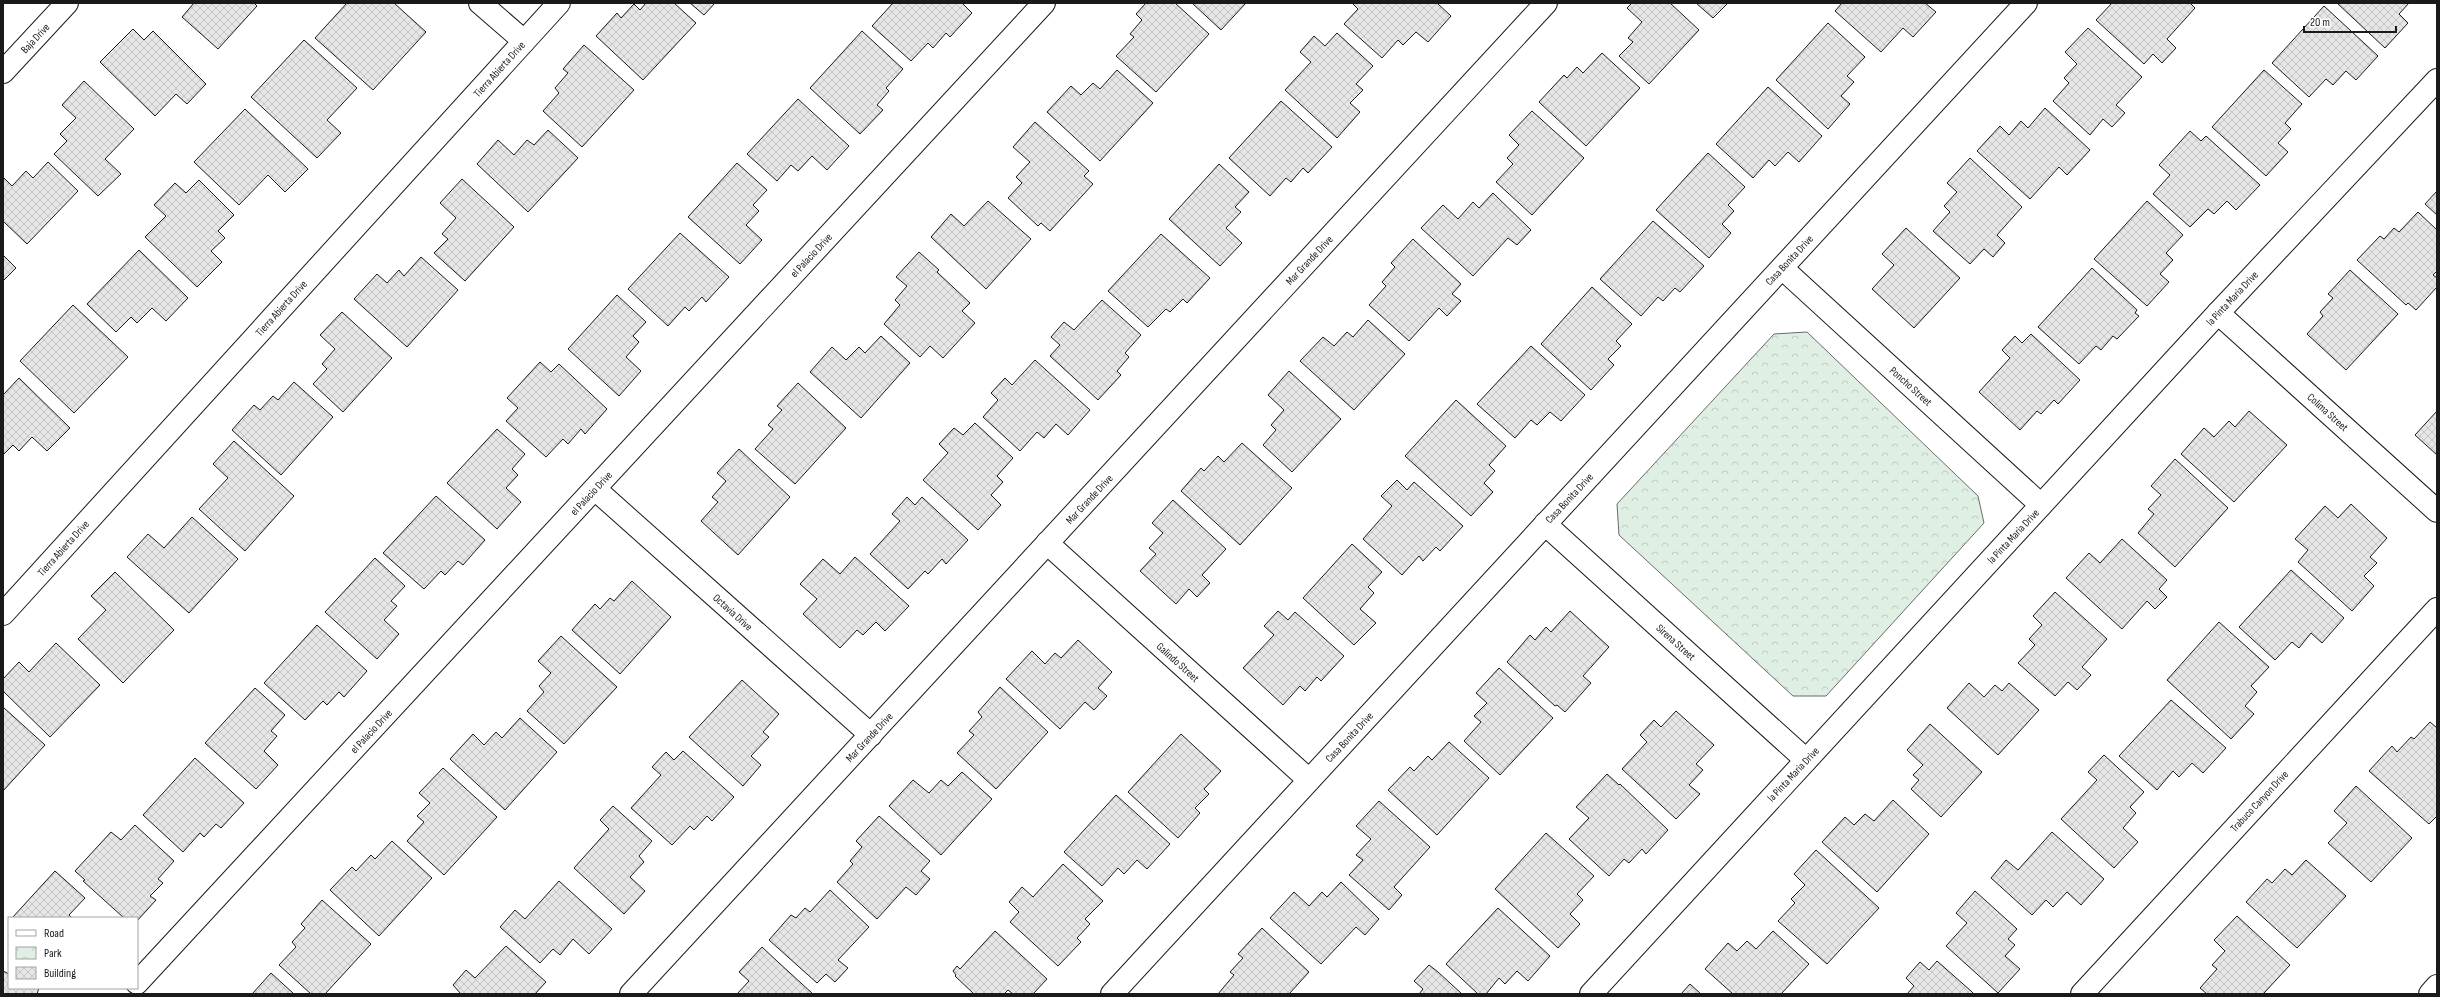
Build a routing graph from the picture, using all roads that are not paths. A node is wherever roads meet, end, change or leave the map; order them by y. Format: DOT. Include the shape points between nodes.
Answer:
graph roads {
  1 [pos="67,3"];
  2 [pos="480,3"];
  3 [pos="559,3"];
  4 [pos="1044,3"];
  5 [pos="1546,3"];
  6 [pos="2026,3"];
  7 [pos="524,41"];
  8 [pos="3,72"];
  9 [pos="2437,80"];
  10 [pos="1782,268"];
  11 [pos="2218,313"];
  12 [pos="595,488"];
  13 [pos="2041,505"];
  14 [pos="2437,512"];
  15 [pos="1545,524"];
  16 [pos="1048,543"];
  17 [pos="2437,609"];
  18 [pos="3,614"];
  19 [pos="871,735"];
  20 [pos="1806,760"];
  21 [pos="1309,780"];
  22 [pos="138,982"];
  23 [pos="2437,986"];
  24 [pos="632,994"];
  25 [pos="1112,994"];
  26 [pos="1591,994"];
  27 [pos="2082,994"];
  28 [pos="2430,994"];
  1 -- 8 [label="street, Baja Drive"];
  2 -- 7 [label="street"];
  3 -- 7 [label="street, Tierra Abierta Drive"];
  4 -- 12 [label="street, el Palacio Drive"];
  5 -- 16 [label="street, Mar Grande Drive"];
  6 -- 10 [label="street, Casa Bonita Drive"];
  7 -- 18 [label="street, Tierra Abierta Drive"];
  9 -- 11 [label="street, la Pinta Maria Drive"];
  10 -- 13 [label="street, Poncho Street"];
  10 -- 15 [label="street, Casa Bonita Drive"];
  11 -- 13 [label="street, la Pinta Maria Drive"];
  11 -- 14 [label="street, Colima Street"];
  12 -- 19 [label="street, Octavia Drive"];
  12 -- 22 [label="street, el Palacio Drive"];
  13 -- 20 [label="street, la Pinta Maria Drive"];
  15 -- 20 [label="street, Sirena Street"];
  15 -- 21 [label="street, Casa Bonita Drive"];
  16 -- 19 [label="street, Mar Grande Drive"];
  16 -- 21 [label="street, Galindo Street"];
  17 -- 27 [label="street, Trabuco Canyon Drive"];
  19 -- 24 [label="street, Mar Grande Drive"];
  20 -- 26 [label="street, la Pinta Maria Drive"];
  21 -- 25 [label="street, Casa Bonita Drive"];
  23 -- 28 [label="street"];
}
